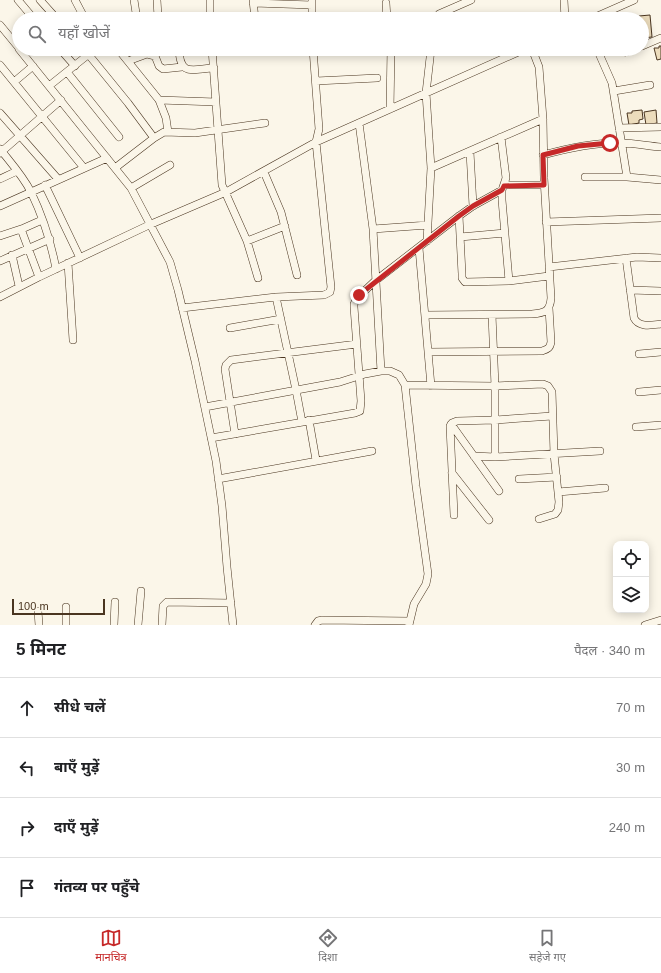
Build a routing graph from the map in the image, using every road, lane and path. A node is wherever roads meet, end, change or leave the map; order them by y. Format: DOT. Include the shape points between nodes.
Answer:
graph roads {
  1 [pos="18,0"];
  2 [pos="51,0"];
  3 [pos="75,0"];
  4 [pos="134,0"];
  5 [pos="157,0"];
  6 [pos="210,0"];
  7 [pos="471,0"];
  8 [pos="564,0"];
  9 [pos="634,0"];
  10 [pos="253,1"];
  11 [pos="42,2"];
  12 [pos="312,3"];
  13 [pos="386,3"];
  14 [pos="28,12"];
  15 [pos="51,12"];
  16 [pos="81,12"];
  17 [pos="136,12"];
  18 [pos="158,12"];
  19 [pos="210,12"];
  20 [pos="254,12"];
  21 [pos="387,12"];
  22 [pos="444,12"];
  23 [pos="565,12"];
  24 [pos="607,12"];
  25 [pos="0,25"];
  26 [pos="661,38"];
  27 [pos="12,40"];
  28 [pos="649,43"];
  29 [pos="25,56"];
  30 [pos="66,56"];
  31 [pos="83,56"];
  32 [pos="90,56"];
  33 [pos="124,56"];
  34 [pos="144,56"];
  35 [pos="155,56"];
  36 [pos="180,56"];
  37 [pos="213,56"];
  38 [pos="314,56"];
  39 [pos="391,56"];
  40 [pos="430,56"];
  41 [pos="509,56"];
  42 [pos="535,56"];
  43 [pos="600,56"];
  44 [pos="128,61"];
  45 [pos="0,65"];
  46 [pos="33,66"];
  47 [pos="74,66"];
  48 [pos="182,66"];
  49 [pos="214,68"];
  50 [pos="67,72"];
  51 [pos="377,78"];
  52 [pos="316,80"];
  53 [pos="14,82"];
  54 [pos="650,84"];
  55 [pos="49,86"];
  56 [pos="614,91"];
  57 [pos="426,93"];
  58 [pos="61,100"];
  59 [pos="159,100"];
  60 [pos="216,102"];
  61 [pos="390,109"];
  62 [pos="0,113"];
  63 [pos="41,116"];
  64 [pos="543,119"];
  65 [pos="264,123"];
  66 [pos="359,123"];
  67 [pos="661,127"];
  68 [pos="619,128"];
  69 [pos="217,131"];
  70 [pos="168,132"];
  71 [pos="20,136"];
  72 [pos="119,138"];
  73 [pos="154,138"];
  74 [pos="501,138"];
  75 [pos="316,142"];
  76 [pos="621,143"];
  77 [pos="661,147"];
  78 [pos="1,151"];
  79 [pos="470,152"];
  80 [pos="543,155"];
  81 [pos="107,158"];
  82 [pos="170,165"];
  83 [pos="84,168"];
  84 [pos="115,168"];
  85 [pos="431,168"];
  86 [pos="17,170"];
  87 [pos="264,172"];
  88 [pos="585,177"];
  89 [pos="627,177"];
  90 [pos="0,179"];
  91 [pos="58,179"];
  92 [pos="661,180"];
  93 [pos="45,185"];
  94 [pos="544,185"];
  95 [pos="131,188"];
  96 [pos="503,188"];
  97 [pos="30,191"];
  98 [pos="226,192"];
  99 [pos="0,206"];
  100 [pos="473,206"];
  101 [pos="459,216"];
  102 [pos="661,218"];
  103 [pos="42,220"];
  104 [pos="546,222"];
  105 [pos="149,224"];
  106 [pos="428,225"];
  107 [pos="285,226"];
  108 [pos="21,229"];
  109 [pos="373,229"];
  110 [pos="505,233"];
  111 [pos="0,236"];
  112 [pos="460,237"];
  113 [pos="50,239"];
  114 [pos="247,241"];
  115 [pos="427,241"];
  116 [pos="29,248"];
  117 [pos="419,248"];
  118 [pos="12,255"];
  119 [pos="80,258"];
  120 [pos="626,258"];
  121 [pos="661,258"];
  122 [pos="0,261"];
  123 [pos="68,263"];
  124 [pos="549,267"];
  125 [pos="56,269"];
  126 [pos="297,275"];
  127 [pos="39,276"];
  128 [pos="549,276"];
  129 [pos="258,278"];
  130 [pos="375,281"];
  131 [pos="509,281"];
  132 [pos="19,286"];
  133 [pos="630,290"];
  134 [pos="661,291"];
  135 [pos="0,297"];
  136 [pos="276,297"];
  137 [pos="182,308"];
  138 [pos="549,308"];
  139 [pos="425,315"];
  140 [pos="492,315"];
  141 [pos="281,319"];
  142 [pos="661,324"];
  143 [pos="230,328"];
  144 [pos="73,340"];
  145 [pos="357,344"];
  146 [pos="493,351"];
  147 [pos="428,352"];
  148 [pos="661,352"];
  149 [pos="288,353"];
  150 [pos="639,354"];
  151 [pos="381,371"];
  152 [pos="359,377"];
  153 [pos="405,385"];
  154 [pos="431,386"];
  155 [pos="495,386"];
  156 [pos="296,390"];
  157 [pos="661,390"];
  158 [pos="639,392"];
  159 [pos="230,402"];
  160 [pos="205,407"];
  161 [pos="552,416"];
  162 [pos="495,420"];
  163 [pos="305,421"];
  164 [pos="451,424"];
  165 [pos="661,424"];
  166 [pos="636,427"];
  167 [pos="235,434"];
  168 [pos="211,438"];
  169 [pos="372,451"];
  170 [pos="600,451"];
  171 [pos="554,454"];
  172 [pos="474,456"];
  173 [pos="495,457"];
  174 [pos="316,460"];
  175 [pos="452,472"];
  176 [pos="557,477"];
  177 [pos="218,479"];
  178 [pos="519,479"];
  179 [pos="605,488"];
  180 [pos="499,491"];
  181 [pos="558,492"];
  182 [pos="454,515"];
  183 [pos="489,520"];
  184 [pos="539,520"];
  185 [pos="141,591"];
  186 [pos="115,602"];
  187 [pos="231,603"];
  188 [pos="66,607"];
  189 [pos="38,611"];
  190 [pos="661,620"];
  191 [pos="409,623"];
  192 [pos="39,625"];
  193 [pos="66,625"];
  194 [pos="114,625"];
  195 [pos="138,625"];
  196 [pos="162,625"];
  197 [pos="233,625"];
  198 [pos="315,625"];
  199 [pos="645,625"];
  1 -- 14 [label="street"];
  2 -- 11 [label="street"];
  3 -- 16 [label="street"];
  4 -- 17 [label="street"];
  5 -- 18 [label="street"];
  6 -- 19 [label="street"];
  7 -- 22 [label="street"];
  8 -- 23 [label="street"];
  9 -- 24 [label="street"];
  10 -- 12 [label="street"];
  10 -- 20 [label="street"];
  11 -- 15 [label="street"];
  13 -- 21 [label="street"];
  25 -- 27 [label="street"];
  26 -- 28 [label="street"];
  29 -- 46 [label="street"];
  30 -- 47 [label="street"];
  31 -- 47 [label="street"];
  32 -- 73 [label="street"];
  33 -- 44 [label="street"];
  34 -- 44 [label="street"];
  35 -- 48 [label="street" via="163,69"];
  36 -- 48 [label="street"];
  37 -- 49 [label="street"];
  38 -- 52 [label="street"];
  39 -- 61 [label="street"];
  40 -- 57 [label="street"];
  41 -- 57 [label="street"];
  42 -- 64 [label="street" via="539,67"];
  43 -- 56 [label="street"];
  44 -- 59 [label="street"];
  45 -- 53 [label="street"];
  46 -- 53 [label="street"];
  46 -- 55 [label="street"];
  47 -- 50 [label="street"];
  48 -- 49 [label="street" via="189,70"];
  49 -- 60 [label="street"];
  50 -- 55 [label="street"];
  50 -- 72 [label="street"];
  51 -- 52 [label="street"];
  52 -- 75 [label="street" via="319,128"];
  53 -- 63 [label="street"];
  54 -- 56 [label="street"];
  55 -- 58 [label="street"];
  56 -- 68 [label="street"];
  57 -- 61 [label="street"];
  57 -- 85 [label="street"];
  58 -- 63 [label="street"];
  58 -- 81 [label="street"];
  59 -- 60 [label="street"];
  59 -- 70 [label="street"];
  60 -- 69 [label="street"];
  61 -- 66 [label="street"];
  62 -- 71 [label="street"];
  63 -- 71 [label="street"];
  63 -- 83 [label="street"];
  64 -- 74 [label="street"];
  64 -- 80 [label="street"];
  65 -- 69 [label="street"];
  66 -- 75 [label="street"];
  66 -- 109 [label="street"];
  67 -- 68 [label="street"];
  68 -- 76 [label="street"];
  69 -- 70 [label="street"];
  69 -- 98 [label="street" via="222,184"];
  70 -- 73 [label="street" via="160,133"];
  71 -- 78 [label="street"];
  71 -- 91 [label="street"];
  73 -- 84 [label="street"];
  74 -- 79 [label="street"];
  74 -- 96 [label="street" via="506,178"];
  75 -- 87 [label="street"];
  75 -- 136 [label="street" via="330,291 324,295"];
  76 -- 77 [label="street"];
  76 -- 80 [label="street" via="578,146"];
  76 -- 89 [label="street"];
  78 -- 86 [label="street"];
  79 -- 85 [label="street"];
  79 -- 100 [label="street"];
  80 -- 94 [label="street"];
  81 -- 83 [label="street"];
  81 -- 84 [label="street"];
  82 -- 95 [label="street"];
  83 -- 91 [label="street"];
  84 -- 95 [label="street"];
  85 -- 106 [label="street"];
  86 -- 90 [label="street"];
  86 -- 97 [label="street"];
  87 -- 98 [label="street"];
  87 -- 107 [label="street"];
  88 -- 89 [label="street"];
  89 -- 92 [label="street"];
  91 -- 93 [label="street"];
  93 -- 97 [label="street"];
  93 -- 119 [label="street"];
  94 -- 96 [label="street"];
  94 -- 104 [label="street"];
  95 -- 105 [label="street"];
  96 -- 100 [label="street"];
  96 -- 110 [label="street"];
  97 -- 99 [label="street"];
  97 -- 103 [label="street"];
  98 -- 105 [label="street"];
  98 -- 114 [label="street"];
  100 -- 101 [label="street"];
  101 -- 112 [label="street"];
  101 -- 115 [label="street"];
  102 -- 104 [label="street"];
  103 -- 108 [label="street"];
  103 -- 113 [label="street"];
  104 -- 124 [label="street"];
  105 -- 119 [label="street"];
  105 -- 137 [label="street" via="170,262"];
  106 -- 109 [label="street"];
  106 -- 115 [label="street"];
  107 -- 114 [label="street"];
  107 -- 126 [label="street"];
  108 -- 111 [label="street"];
  108 -- 116 [label="street"];
  109 -- 130 [label="street"];
  110 -- 112 [label="street"];
  110 -- 131 [label="street"];
  112 -- 131 [label="street" via="462,278 465,282"];
  113 -- 116 [label="street"];
  113 -- 125 [label="street"];
  114 -- 129 [label="street"];
  115 -- 117 [label="street"];
  116 -- 118 [label="street"];
  116 -- 127 [label="street"];
  117 -- 130 [label="street"];
  117 -- 139 [label="street"];
  118 -- 122 [label="street"];
  118 -- 132 [label="street"];
  119 -- 123 [label="street"];
  120 -- 121 [label="street"];
  120 -- 124 [label="street"];
  120 -- 133 [label="street"];
  123 -- 125 [label="street"];
  123 -- 144 [label="street"];
  124 -- 128 [label="street"];
  125 -- 127 [label="street"];
  127 -- 132 [label="street"];
  128 -- 131 [label="street"];
  128 -- 138 [label="street"];
  130 -- 145 [label="street" via="359,295 354,304"];
  130 -- 151 [label="street"];
  132 -- 135 [label="street"];
  133 -- 134 [label="street"];
  133 -- 142 [label="street" via="632,313 636,322 642,325"];
  136 -- 137 [label="street"];
  136 -- 141 [label="street"];
  137 -- 160 [label="street"];
  138 -- 140 [label="street" via="540,313"];
  138 -- 146 [label="street" via="551,342 548,349"];
  139 -- 140 [label="street"];
  139 -- 147 [label="street"];
  140 -- 146 [label="street"];
  141 -- 143 [label="street"];
  141 -- 149 [label="street"];
  145 -- 149 [label="street"];
  145 -- 152 [label="street"];
  146 -- 147 [label="street"];
  146 -- 155 [label="street"];
  147 -- 154 [label="street"];
  148 -- 150 [label="street"];
  149 -- 156 [label="street"];
  149 -- 159 [label="street" via="228,362 225,369"];
  151 -- 152 [label="street"];
  151 -- 153 [label="street" via="396,372"];
  152 -- 156 [label="street"];
  152 -- 163 [label="street" via="360,411"];
  153 -- 154 [label="street"];
  153 -- 191 [label="street" via="428,574"];
  154 -- 155 [label="street"];
  155 -- 161 [label="street" via="546,384 552,392"];
  155 -- 162 [label="street"];
  156 -- 159 [label="street"];
  156 -- 163 [label="street"];
  157 -- 158 [label="street"];
  159 -- 160 [label="street"];
  159 -- 167 [label="street"];
  160 -- 168 [label="street"];
  161 -- 162 [label="street"];
  161 -- 171 [label="street"];
  162 -- 164 [label="street" via="457,421"];
  162 -- 173 [label="street"];
  163 -- 167 [label="street"];
  163 -- 174 [label="street"];
  164 -- 172 [label="street"];
  164 -- 175 [label="street"];
  165 -- 166 [label="street"];
  167 -- 168 [label="street"];
  168 -- 177 [label="street"];
  169 -- 174 [label="street"];
  170 -- 171 [label="street"];
  171 -- 173 [label="street"];
  171 -- 176 [label="street"];
  172 -- 173 [label="street"];
  172 -- 180 [label="street"];
  174 -- 177 [label="street"];
  175 -- 182 [label="street"];
  175 -- 183 [label="street"];
  176 -- 178 [label="street"];
  176 -- 181 [label="street"];
  177 -- 187 [label="street"];
  179 -- 181 [label="street"];
  181 -- 184 [label="street" via="558,510 555,514"];
  185 -- 195 [label="street"];
  186 -- 194 [label="street"];
  187 -- 196 [label="street" via="167,602 163,606"];
  187 -- 197 [label="street"];
  188 -- 193 [label="street"];
  189 -- 192 [label="street"];
  190 -- 199 [label="street"];
  191 -- 198 [label="street" via="322,620"];
}
